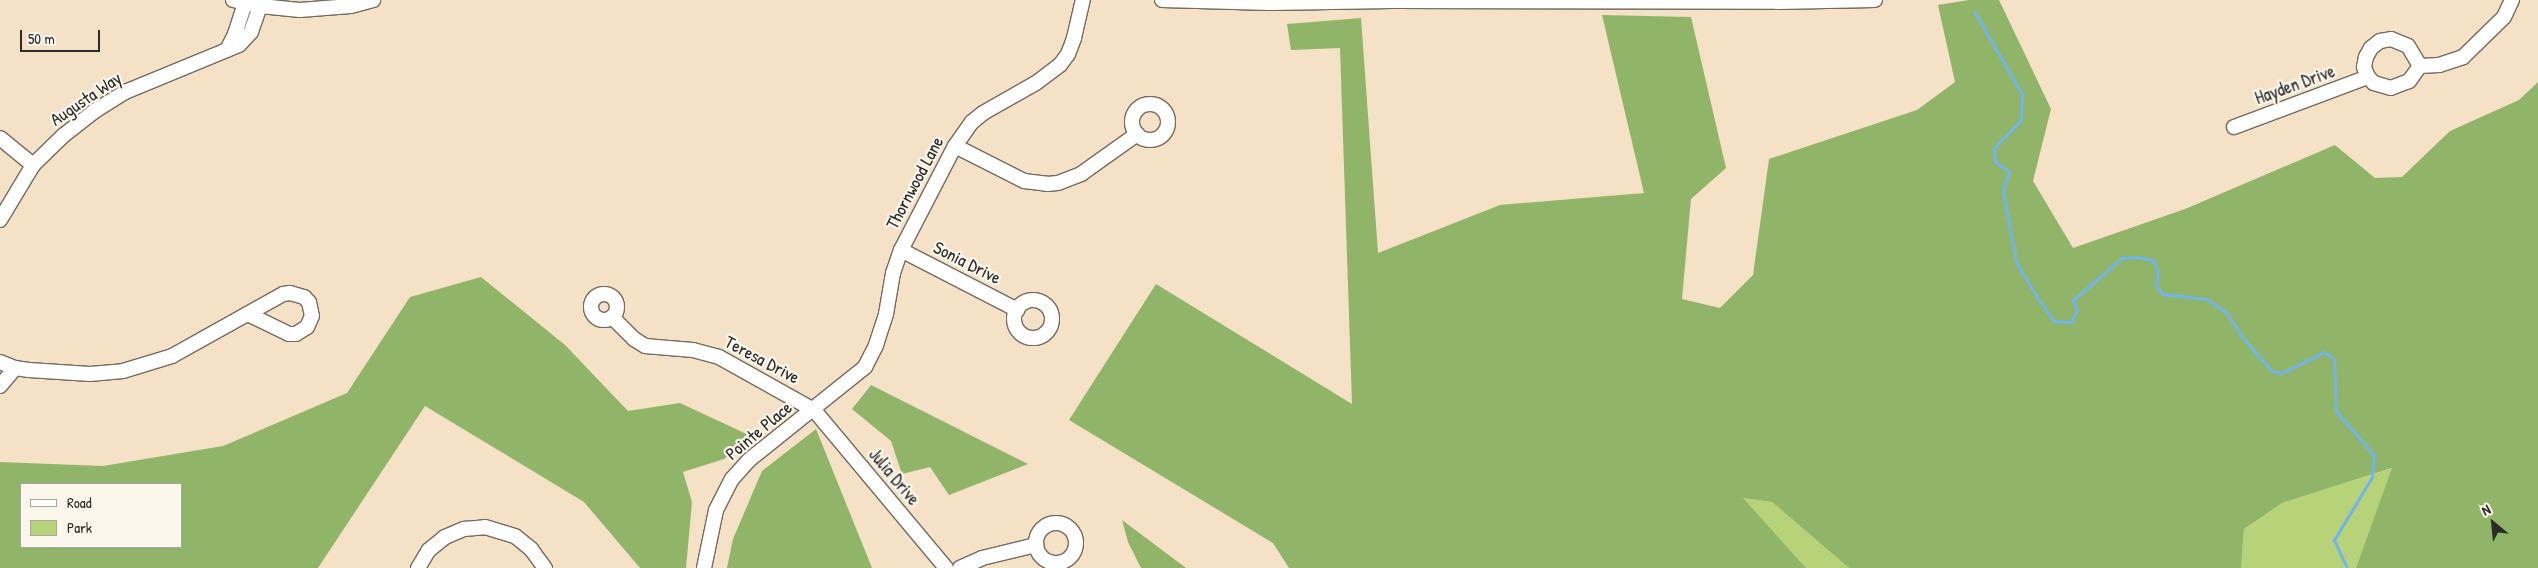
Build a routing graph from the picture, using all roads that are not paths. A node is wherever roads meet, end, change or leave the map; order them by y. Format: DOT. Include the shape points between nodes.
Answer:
graph roads {
  1 [pos="373,0"];
  2 [pos="1083,0"];
  3 [pos="1162,0"];
  4 [pos="1875,0"];
  5 [pos="2512,0"];
  6 [pos="239,2"];
  7 [pos="260,6"];
  8 [pos="227,50"];
  9 [pos="2420,66"];
  10 [pos="2368,77"];
  11 [pos="2234,127"];
  12 [pos="1137,134"];
  13 [pos="0,138"];
  14 [pos="955,146"];
  15 [pos="33,165"];
  16 [pos="0,220"];
  17 [pos="901,250"];
  18 [pos="1017,310"];
  19 [pos="248,314"];
  20 [pos="612,317"];
  21 [pos="0,362"];
  22 [pos="15,368"];
  23 [pos="0,386"];
  24 [pos="814,410"];
  25 [pos="1036,545"];
  26 [pos="418,568"];
  27 [pos="545,568"];
  28 [pos="704,568"];
  29 [pos="946,568"];
  30 [pos="960,568"];
  1 -- 7 [label="street" via="351,6 300,10"];
  2 -- 14 [label="street, Thornwood Lane" via="1074,38 1060,65 1036,84 983,113"];
  3 -- 4 [label="street" via="1270,3"];
  5 -- 9 [label="street" via="2504,17 2463,58"];
  6 -- 7 [label="street"];
  6 -- 8 [label="street" via="235,34"];
  7 -- 8 [label="street, Augusta Way" via="246,39"];
  8 -- 15 [label="street, Augusta Way" via="126,92 92,112"];
  9 -- 10 [label="street" via="2409,81 2398,87 2379,86"];
  9 -- 10 [label="street" via="2408,46 2397,40 2385,40 2368,52 2364,67"];
  10 -- 11 [label="street, Hayden Drive"];
  12 -- 14 [label="street" via="1081,174 1047,184 1024,181"];
  13 -- 15 [label="street"];
  14 -- 17 [label="street, Thornwood Lane"];
  15 -- 16 [label="street, Augusta Way"];
  17 -- 18 [label="street, Sonia Drive"];
  17 -- 24 [label="street, Thornwood Lane" via="886,314 871,357 855,377"];
  19 -- 22 [label="street" via="172,356 140,367 106,374"];
  20 -- 24 [label="street, Teresa Drive" via="645,346 693,350 720,357"];
  21 -- 22 [label="street"];
  22 -- 23 [label="street"];
  24 -- 28 [label="street, Pointe Place" via="749,460 732,479 716,510"];
  24 -- 29 [label="street, Julia Drive"];
  25 -- 30 [label="street" via="982,558"];
  26 -- 27 [label="street" via="429,550 441,540 454,532 474,527 496,528 515,536 531,549"];
}
